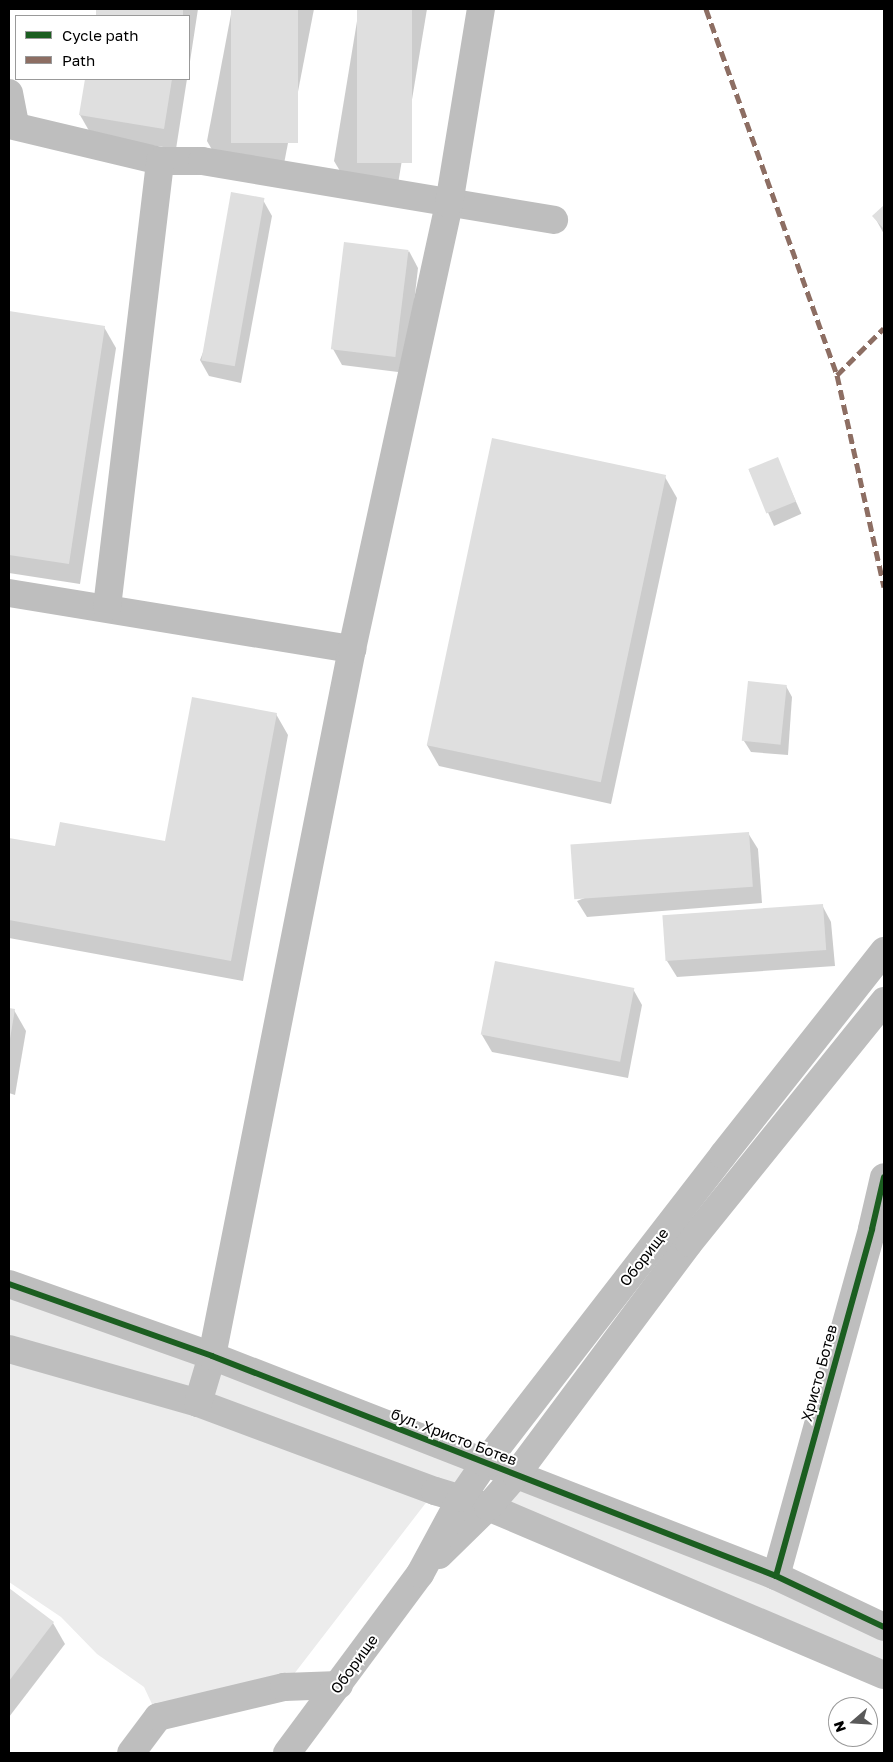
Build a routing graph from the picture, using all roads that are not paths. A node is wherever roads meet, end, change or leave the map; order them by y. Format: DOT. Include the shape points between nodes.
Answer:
graph roads {
  1 [pos="480,9"];
  2 [pos="9,93"];
  3 [pos="12,125"];
  4 [pos="160,161"];
  5 [pos="450,204"];
  6 [pos="554,220"];
  7 [pos="9,592"];
  8 [pos="107,607"];
  9 [pos="352,649"];
  10 [pos="884,952"];
  11 [pos="884,1001"];
  12 [pos="884,1177"];
  13 [pos="878,1231"];
  14 [pos="9,1284"];
  15 [pos="9,1348"];
  16 [pos="212,1356"];
  17 [pos="198,1403"];
  18 [pos="485,1463"];
  19 [pos="516,1474"];
  20 [pos="460,1498"];
  21 [pos="488,1507"];
  22 [pos="420,1574"];
  23 [pos="776,1576"];
  24 [pos="884,1627"];
  25 [pos="884,1675"];
  26 [pos="339,1685"];
  27 [pos="131,1753"];
  28 [pos="287,1753"];
  1 -- 5 [label="street"];
  2 -- 3 [label="street"];
  3 -- 4 [label="street"];
  4 -- 5 [label="street" via="202,161"];
  4 -- 8 [label="street"];
  5 -- 6 [label="street"];
  5 -- 9 [label="street"];
  7 -- 8 [label="street"];
  8 -- 9 [label="street"];
  9 -- 16 [label="street"];
  10 -- 18 [label="street, Оборище"];
  11 -- 19 [label="street, Оборище" via="688,1243"];
  12 -- 13 [label="street, Христо Ботев"];
  13 -- 23 [label="street, Христо Ботев"];
  14 -- 16 [label="street, бул. Христо Ботев"];
  15 -- 17 [label="street"];
  16 -- 17 [label="street"];
  16 -- 18 [label="street, бул. Христо Ботев"];
  17 -- 20 [label="street"];
  18 -- 19 [label="street, бул. Христо Ботев"];
  18 -- 20 [label="street, Оборище"];
  19 -- 21 [label="street, Оборище"];
  19 -- 23 [label="street, бул. Христо Ботев"];
  20 -- 21 [label="street"];
  20 -- 22 [label="street, Оборище"];
  21 -- 22 [label="street, Оборище"];
  21 -- 25 [label="street"];
  22 -- 26 [label="street, Оборище"];
  23 -- 24 [label="street, бул. Христо Ботев"];
  26 -- 27 [label="street" via="284,1688 158,1717"];
  26 -- 28 [label="street, Оборище"];
}
